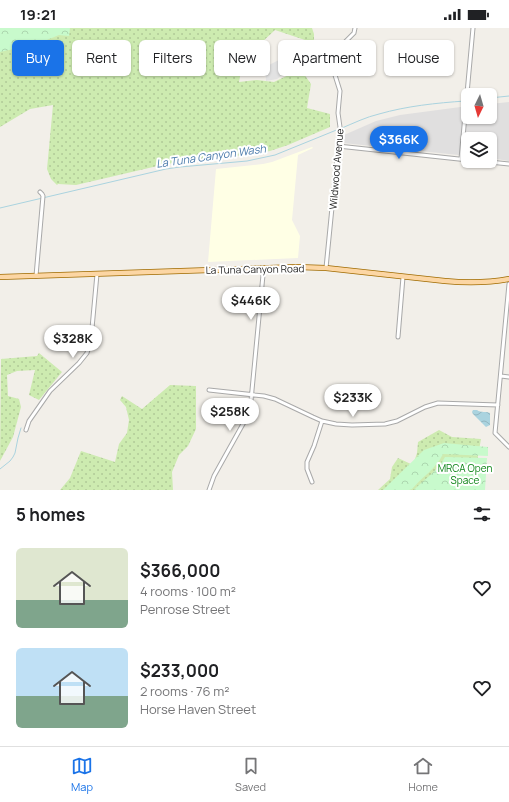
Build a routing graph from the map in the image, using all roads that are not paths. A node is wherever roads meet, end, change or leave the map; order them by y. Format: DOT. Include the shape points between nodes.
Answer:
graph roads {
  1 [pos="355,28"];
  2 [pos="473,28"];
  3 [pos="464,132"];
  4 [pos="338,146"];
  5 [pos="461,159"];
  6 [pos="497,163"];
  7 [pos="509,164"];
  8 [pos="40,192"];
  9 [pos="262,268"];
  10 [pos="326,268"];
  11 [pos="97,274"];
  12 [pos="36,276"];
  13 [pos="0,277"];
  14 [pos="403,277"];
  15 [pos="509,279"];
  16 [pos="509,284"];
  17 [pos="398,336"];
  18 [pos="501,376"];
  19 [pos="509,377"];
  20 [pos="209,390"];
  21 [pos="252,394"];
  22 [pos="498,405"];
  23 [pos="322,421"];
  24 [pos="26,430"];
  25 [pos="509,447"];
  26 [pos="312,482"];
  27 [pos="209,490"];
  1 -- 4 [label="street, Wildwood Avenue" via="354,33 345,42 334,72 340,91"];
  2 -- 3 [label="street"];
  4 -- 5 [label="street"];
  4 -- 10 [label="street, Wildwood Avenue"];
  6 -- 7 [label="street"];
  8 -- 12 [label="street" via="43,200"];
  9 -- 10 [label="main road, La Tuna Canyon Road"];
  9 -- 11 [label="main road, La Tuna Canyon Road"];
  9 -- 21 [label="street"];
  10 -- 14 [label="main road, La Tuna Canyon Road"];
  11 -- 12 [label="main road, La Tuna Canyon Road"];
  11 -- 24 [label="street" via="91,339 87,353 50,391 29,421"];
  12 -- 13 [label="main road, La Tuna Canyon Road"];
  14 -- 15 [label="main road, La Tuna Canyon Road" via="465,283"];
  14 -- 17 [label="street"];
  16 -- 18 [label="street"];
  18 -- 19 [label="street"];
  18 -- 22 [label="street"];
  20 -- 21 [label="street"];
  21 -- 23 [label="street" via="269,397"];
  21 -- 27 [label="street" via="248,415 214,476"];
  22 -- 23 [label="street" via="438,403 399,421 385,424 352,425"];
  22 -- 25 [label="street" via="495,433"];
  23 -- 26 [label="street" via="307,462"];
}
